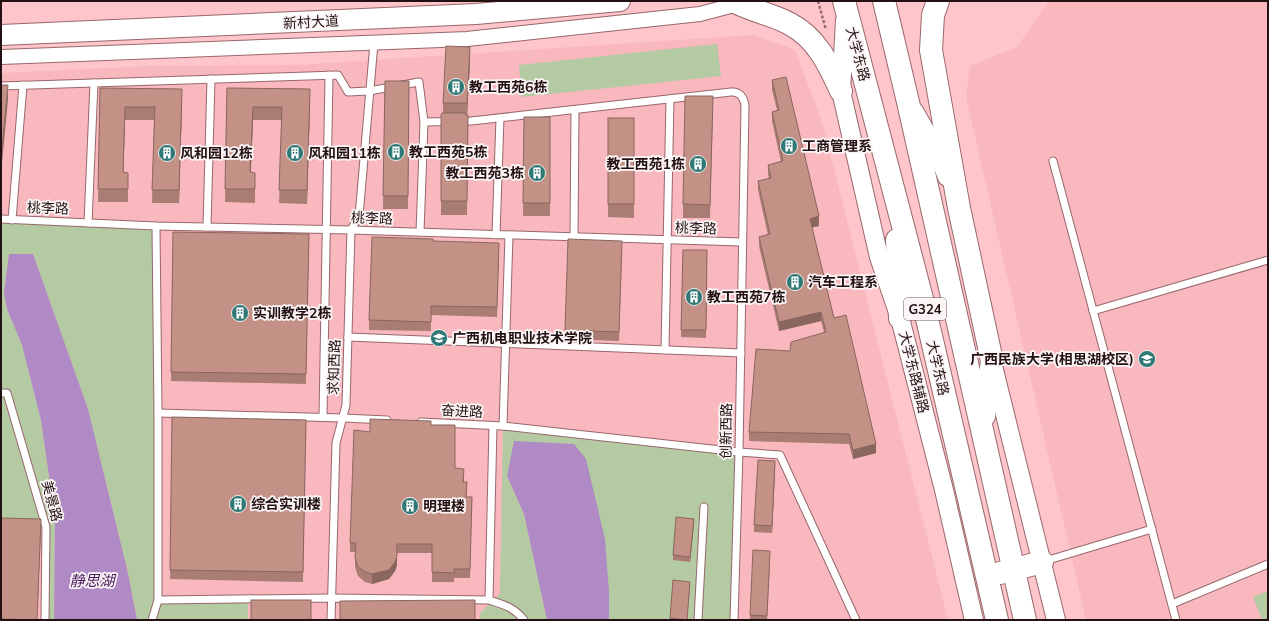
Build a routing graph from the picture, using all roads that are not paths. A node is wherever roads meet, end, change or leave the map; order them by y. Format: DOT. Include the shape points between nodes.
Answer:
graph roads {
  1 [pos="620,1"];
  2 [pos="884,1"];
  3 [pos="938,1"];
  4 [pos="738,2"];
  5 [pos="845,4"];
  6 [pos="1,35"];
  7 [pos="374,43"];
  8 [pos="1,57"];
  9 [pos="329,75"];
  10 [pos="211,79"];
  11 [pos="94,83"];
  12 [pos="23,85"];
  13 [pos="1,86"];
  14 [pos="369,91"];
  15 [pos="841,91"];
  16 [pos="670,100"];
  17 [pos="908,102"];
  18 [pos="575,110"];
  19 [pos="500,118"];
  20 [pos="424,122"];
  21 [pos="1053,161"];
  22 [pos="896,198"];
  23 [pos="959,208"];
  24 [pos="1,219"];
  25 [pos="12,220"];
  26 [pos="88,223"];
  27 [pos="156,226"];
  28 [pos="207,227"];
  29 [pos="326,230"];
  30 [pos="351,230"];
  31 [pos="420,232"];
  32 [pos="496,235"];
  33 [pos="509,235"];
  34 [pos="574,237"];
  35 [pos="668,240"];
  36 [pos="742,242"];
  37 [pos="1268,260"];
  38 [pos="1093,311"];
  39 [pos="900,318"];
  40 [pos="348,337"];
  41 [pos="505,343"];
  42 [pos="665,350"];
  43 [pos="741,353"];
  44 [pos="992,360"];
  45 [pos="4,393"];
  46 [pos="158,413"];
  47 [pos="323,417"];
  48 [pos="343,418"];
  49 [pos="398,421"];
  50 [pos="414,422"];
  51 [pos="493,426"];
  52 [pos="503,426"];
  53 [pos="982,429"];
  54 [pos="739,452"];
  55 [pos="704,507"];
  56 [pos="1152,529"];
  57 [pos="1042,562"];
  58 [pos="1268,564"];
  59 [pos="1014,570"];
  60 [pos="988,576"];
  61 [pos="332,598"];
  62 [pos="158,600"];
  63 [pos="489,600"];
  64 [pos="1172,604"];
  65 [pos="45,620"];
  66 [pos="152,620"];
  67 [pos="331,620"];
  68 [pos="524,620"];
  69 [pos="698,620"];
  70 [pos="734,620"];
  71 [pos="856,620"];
  72 [pos="974,620"];
  73 [pos="997,620"];
  74 [pos="1025,620"];
  75 [pos="1056,620"];
  76 [pos="1176,620"];
  1 -- 6 [label="main road, 新村大道" via="476,14"];
  2 -- 17 [label="main road, 大学东路 / G324"];
  3 -- 23 [label="main road" via="933,15 931,50"];
  4 -- 7 [label="street" via="700,14 551,31 467,39"];
  4 -- 15 [label="main road" via="790,24 809,36 826,59"];
  5 -- 15 [label="street, 大学东路辅路"];
  5 -- 22 [label="main road, 大学东路 / G324"];
  7 -- 8 [label="street"];
  7 -- 14 [label="lane, 求知西路"];
  9 -- 10 [label="lane"];
  9 -- 14 [label="lane" via="338,75 348,92"];
  9 -- 29 [label="lane"];
  10 -- 11 [label="lane"];
  10 -- 28 [label="lane"];
  11 -- 12 [label="lane"];
  11 -- 26 [label="lane"];
  12 -- 13 [label="lane"];
  12 -- 25 [label="lane"];
  14 -- 20 [label="lane" via="419,82"];
  14 -- 30 [label="lane, 求知西路" via="358,216"];
  15 -- 39 [label="street, 大学东路辅路" via="879,258"];
  16 -- 18 [label="lane, 创新西路"];
  16 -- 35 [label="lane"];
  16 -- 36 [label="lane, 创新西路" via="734,92 744,101"];
  17 -- 23 [label="street" via="936,149"];
  17 -- 53 [label="main road, 大学东路 / G324"];
  18 -- 19 [label="lane, 创新西路"];
  18 -- 34 [label="lane"];
  19 -- 20 [label="lane, 创新西路"];
  19 -- 32 [label="lane"];
  20 -- 31 [label="lane"];
  21 -- 38 [label="lane"];
  22 -- 39 [label="main road"];
  22 -- 60 [label="main road, 大学东路 / G324"];
  23 -- 44 [label="main road"];
  24 -- 25 [label="lane, 桃李路"];
  25 -- 26 [label="lane, 桃李路"];
  26 -- 27 [label="lane, 桃李路"];
  27 -- 28 [label="lane, 桃李路"];
  27 -- 46 [label="lane"];
  28 -- 29 [label="lane, 桃李路"];
  29 -- 30 [label="lane, 桃李路"];
  29 -- 47 [label="lane"];
  30 -- 31 [label="lane, 桃李路"];
  30 -- 40 [label="lane, 求知西路"];
  31 -- 32 [label="lane, 桃李路"];
  32 -- 33 [label="lane, 桃李路"];
  33 -- 34 [label="lane, 桃李路"];
  33 -- 41 [label="lane"];
  34 -- 35 [label="lane, 桃李路"];
  35 -- 36 [label="lane, 桃李路"];
  35 -- 42 [label="lane"];
  36 -- 43 [label="lane, 创新西路"];
  37 -- 38 [label="lane"];
  38 -- 56 [label="lane"];
  39 -- 72 [label="street, 大学东路辅路"];
  40 -- 41 [label="lane"];
  40 -- 48 [label="lane, 求知西路" via="346,405"];
  41 -- 42 [label="lane"];
  41 -- 52 [label="lane"];
  42 -- 43 [label="lane"];
  43 -- 54 [label="lane, 创新西路"];
  44 -- 53 [label="main road"];
  44 -- 57 [label="street"];
  45 -- 65 [label="lane, 美景路" via="46,527"];
  46 -- 47 [label="lane"];
  46 -- 62 [label="lane"];
  47 -- 48 [label="lane"];
  48 -- 49 [label="lane"];
  48 -- 61 [label="lane, 求知西路" via="336,443"];
  50 -- 51 [label="lane, 奋进路"];
  51 -- 52 [label="lane, 奋进路"];
  51 -- 63 [label="lane"];
  52 -- 54 [label="lane, 奋进路"];
  53 -- 59 [label="main road, 大学东路 / G324"];
  54 -- 70 [label="lane, 创新西路"];
  54 -- 71 [label="lane, 奋进路" via="780,455"];
  55 -- 69 [label="lane"];
  56 -- 57 [label="lane"];
  56 -- 64 [label="lane"];
  57 -- 59 [label="main road"];
  57 -- 75 [label="street"];
  58 -- 64 [label="lane"];
  59 -- 60 [label="main road"];
  59 -- 74 [label="main road, 大学东路 / G324"];
  60 -- 73 [label="main road, 大学东路 / G324"];
  61 -- 62 [label="lane"];
  61 -- 63 [label="lane"];
  61 -- 67 [label="lane, 求知西路"];
  62 -- 66 [label="lane"];
  63 -- 68 [label="lane" via="509,606"];
  64 -- 76 [label="lane"];
}
